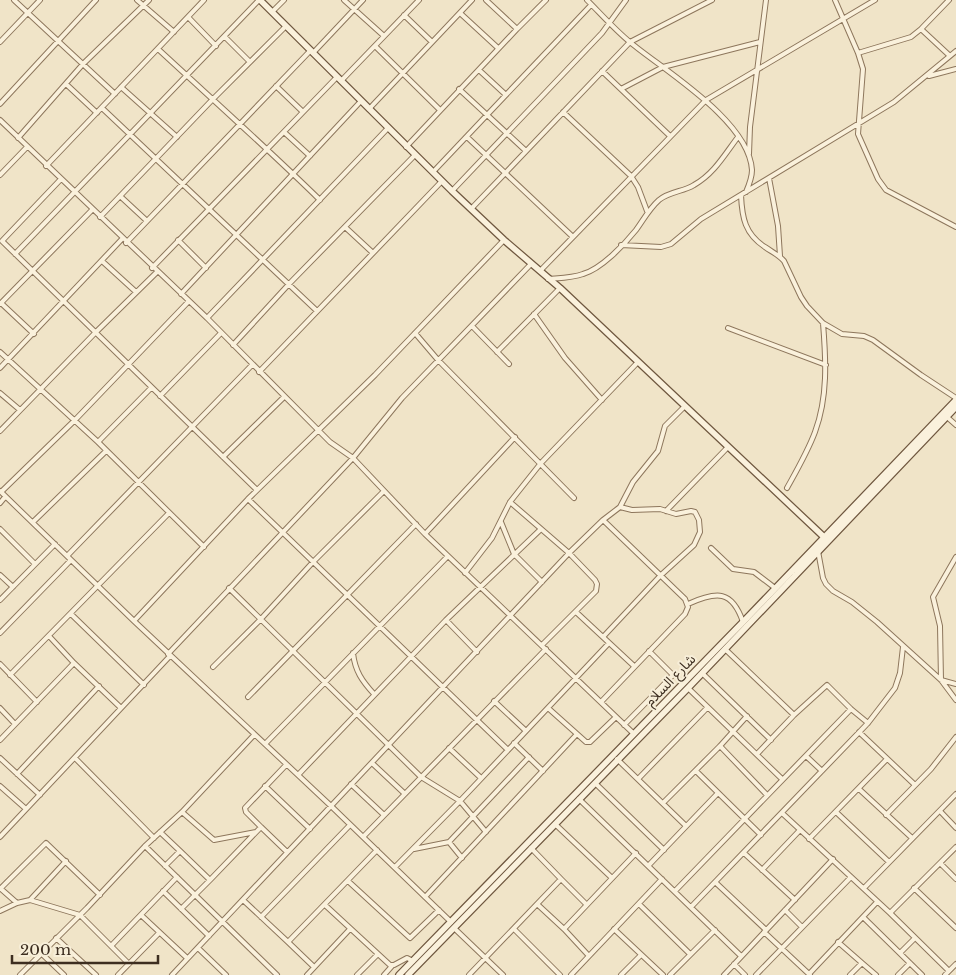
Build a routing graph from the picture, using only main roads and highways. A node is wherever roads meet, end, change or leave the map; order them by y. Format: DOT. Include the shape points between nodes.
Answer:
graph roads {
  1 [pos="259,0"];
  2 [pos="956,399"];
  3 [pos="956,407"];
  4 [pos="824,537"];
  5 [pos="452,925"];
  6 [pos="399,975"];
  7 [pos="408,975"];
  1 -- 4 [label="main road" via="452,191 560,288"];
  2 -- 4 [label="main road, شارع السلام"];
  3 -- 5 [label="main road, شارع السلام" via="556,824"];
  4 -- 5 [label="main road, شارع السلام"];
  5 -- 6 [label="main road, شارع السلام"];
  5 -- 7 [label="main road, شارع السلام"];
}
